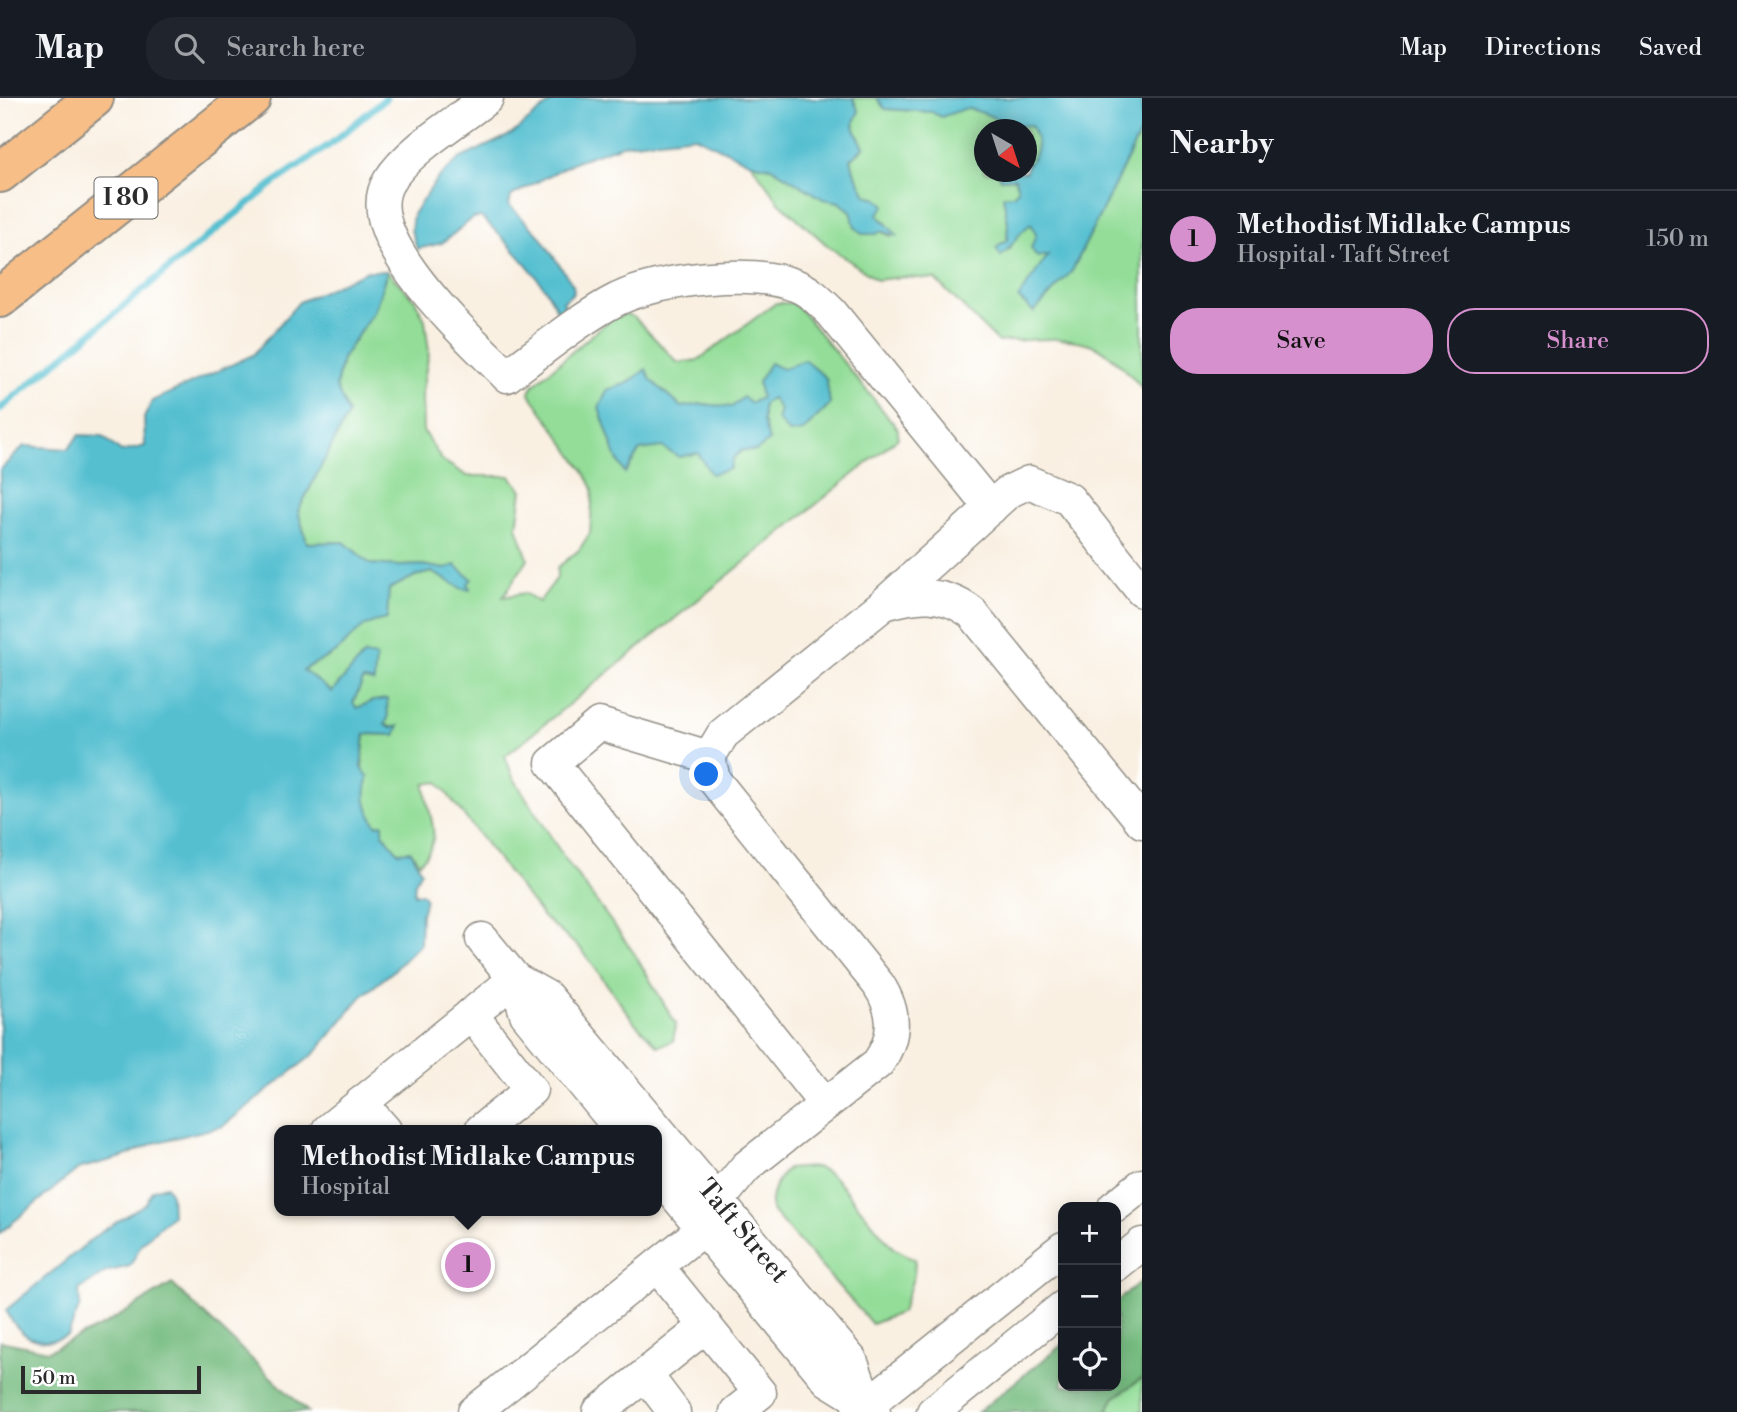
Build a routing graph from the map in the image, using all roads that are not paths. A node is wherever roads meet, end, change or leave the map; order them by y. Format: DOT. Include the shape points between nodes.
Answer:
graph roads {
  1 [pos="94,98"];
  2 [pos="251,98"];
  3 [pos="487,98"];
  4 [pos="0,173"];
  5 [pos="0,298"];
  6 [pos="991,508"];
  7 [pos="1142,591"];
  8 [pos="884,604"];
  9 [pos="709,757"];
  10 [pos="1142,822"];
  11 [pos="482,939"];
  12 [pos="515,979"];
  13 [pos="471,1014"];
  14 [pos="361,1103"];
  15 [pos="825,1104"];
  16 [pos="334,1125"];
  17 [pos="381,1125"];
  18 [pos="487,1125"];
  19 [pos="617,1125"];
  20 [pos="654,1125"];
  21 [pos="662,1134"];
  22 [pos="662,1179"];
  23 [pos="1142,1185"];
  24 [pos="718,1201"];
  25 [pos="1120,1202"];
  26 [pos="703,1229"];
  27 [pos="1142,1244"];
  28 [pos="1058,1252"];
  29 [pos="1121,1261"];
  30 [pos="657,1266"];
  31 [pos="1058,1311"];
  32 [pos="706,1326"];
  33 [pos="646,1375"];
  34 [pos="866,1409"];
  35 [pos="474,1412"];
  36 [pos="599,1412"];
  37 [pos="674,1412"];
  38 [pos="736,1412"];
  39 [pos="933,1412"];
  1 -- 4 [label="highway"];
  2 -- 5 [label="highway, I 80"];
  3 -- 6 [label="street" via="399,168 384,190 382,214 390,236 424,290 507,376 604,307 632,294 691,280 752,277 782,281 809,292 831,312"];
  6 -- 7 [label="street" via="1008,492 1029,482 1069,499"];
  6 -- 8 [label="street"];
  8 -- 9 [label="street" via="723,734"];
  8 -- 10 [label="street" via="911,596 944,598 972,613"];
  9 -- 15 [label="street" via="714,779 887,997 892,1012 890,1040 878,1063"];
  9 -- 15 [label="street" via="599,724 552,763"];
  11 -- 12 [label="street, Taft Street"];
  12 -- 13 [label="street"];
  12 -- 19 [label="street, Taft Street" via="526,1014"];
  12 -- 20 [label="street, Taft Street" via="547,997"];
  13 -- 14 [label="street"];
  13 -- 18 [label="street" via="531,1090"];
  14 -- 16 [label="street"];
  14 -- 17 [label="street"];
  15 -- 24 [label="street" via="754,1160"];
  21 -- 24 [label="street, Taft Street"];
  22 -- 26 [label="street, Taft Street"];
  23 -- 25 [label="street"];
  24 -- 26 [label="street"];
  24 -- 34 [label="street, Taft Street" via="851,1360"];
  26 -- 30 [label="street"];
  26 -- 34 [label="street, Taft Street" via="828,1380"];
  27 -- 29 [label="street"];
  28 -- 34 [label="street"];
  30 -- 32 [label="street"];
  30 -- 35 [label="street"];
  31 -- 39 [label="street"];
  32 -- 33 [label="street"];
  32 -- 38 [label="street" via="760,1393"];
  33 -- 36 [label="street"];
  33 -- 37 [label="street"];
}
